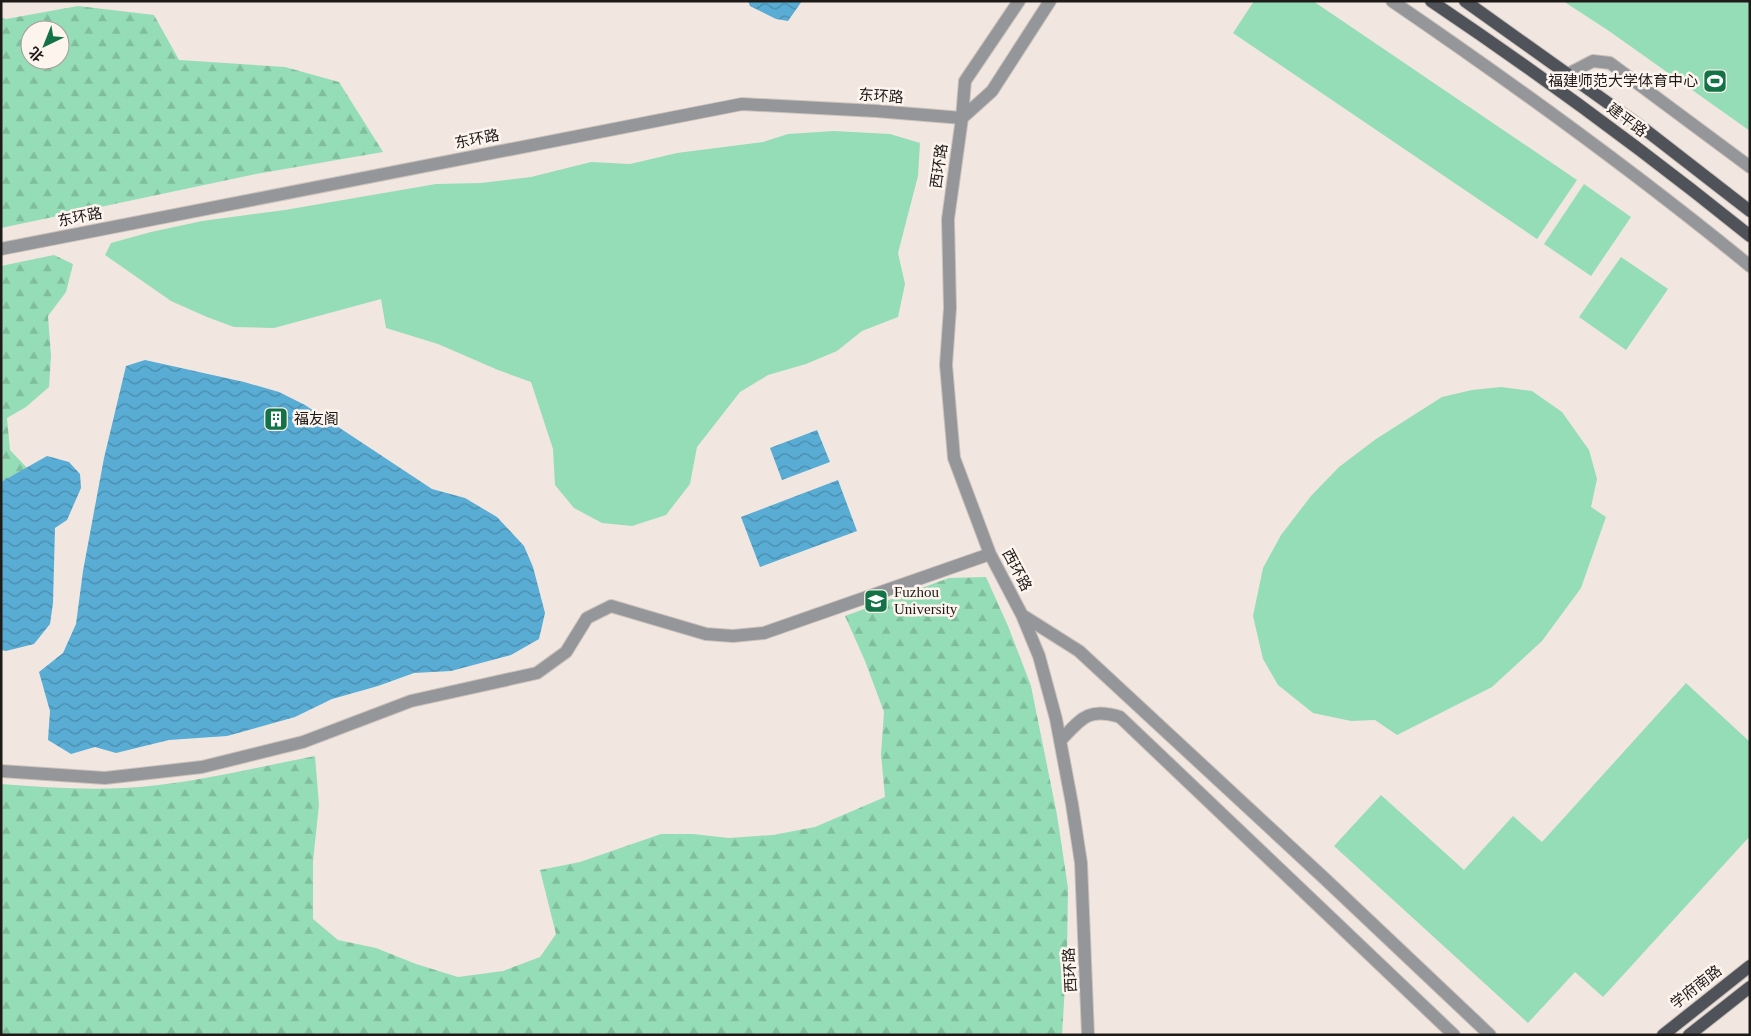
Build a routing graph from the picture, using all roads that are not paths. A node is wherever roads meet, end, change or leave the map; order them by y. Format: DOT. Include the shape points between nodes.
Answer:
graph roads {
  1 [pos="1019,1"];
  2 [pos="1050,1"];
  3 [pos="1392,1"];
  4 [pos="1431,1"];
  5 [pos="1465,1"];
  6 [pos="1568,74"];
  7 [pos="962,118"];
  8 [pos="1750,167"];
  9 [pos="1750,212"];
  10 [pos="1750,236"];
  11 [pos="1,249"];
  12 [pos="1750,266"];
  13 [pos="990,554"];
  14 [pos="1022,615"];
  15 [pos="1060,741"];
  16 [pos="1,771"];
  17 [pos="1750,966"];
  18 [pos="1750,987"];
  19 [pos="1088,1035"];
  20 [pos="1454,1035"];
  21 [pos="1490,1035"];
  22 [pos="1664,1035"];
  23 [pos="1689,1035"];
  1 -- 7 [label="street, 西环路" via="965,81"];
  2 -- 7 [label="street" via="992,91"];
  3 -- 12 [label="street" via="1540,104"];
  4 -- 10 [label="main road, 建平路" via="1564,94"];
  5 -- 6 [label="main road, 建平路"];
  6 -- 8 [label="street" via="1594,61 1610,64"];
  6 -- 9 [label="main road, 建平路"];
  7 -- 11 [label="street, 东环路" via="742,104"];
  7 -- 13 [label="street, 西环路" via="948,219 950,308 946,365 954,458"];
  13 -- 14 [label="street, 西环路"];
  13 -- 16 [label="street" via="764,633 706,634 611,606 587,618 566,652 537,673 411,701 303,742 202,767 105,778"];
  14 -- 15 [label="street, 西环路" via="1039,656"];
  14 -- 21 [label="street" via="1079,651"];
  15 -- 19 [label="street, 西环路" via="1081,863"];
  15 -- 20 [label="street" via="1084,717 1104,712 1120,717"];
  17 -- 22 [label="main road, 学府南路"];
  18 -- 23 [label="main road"];
}
